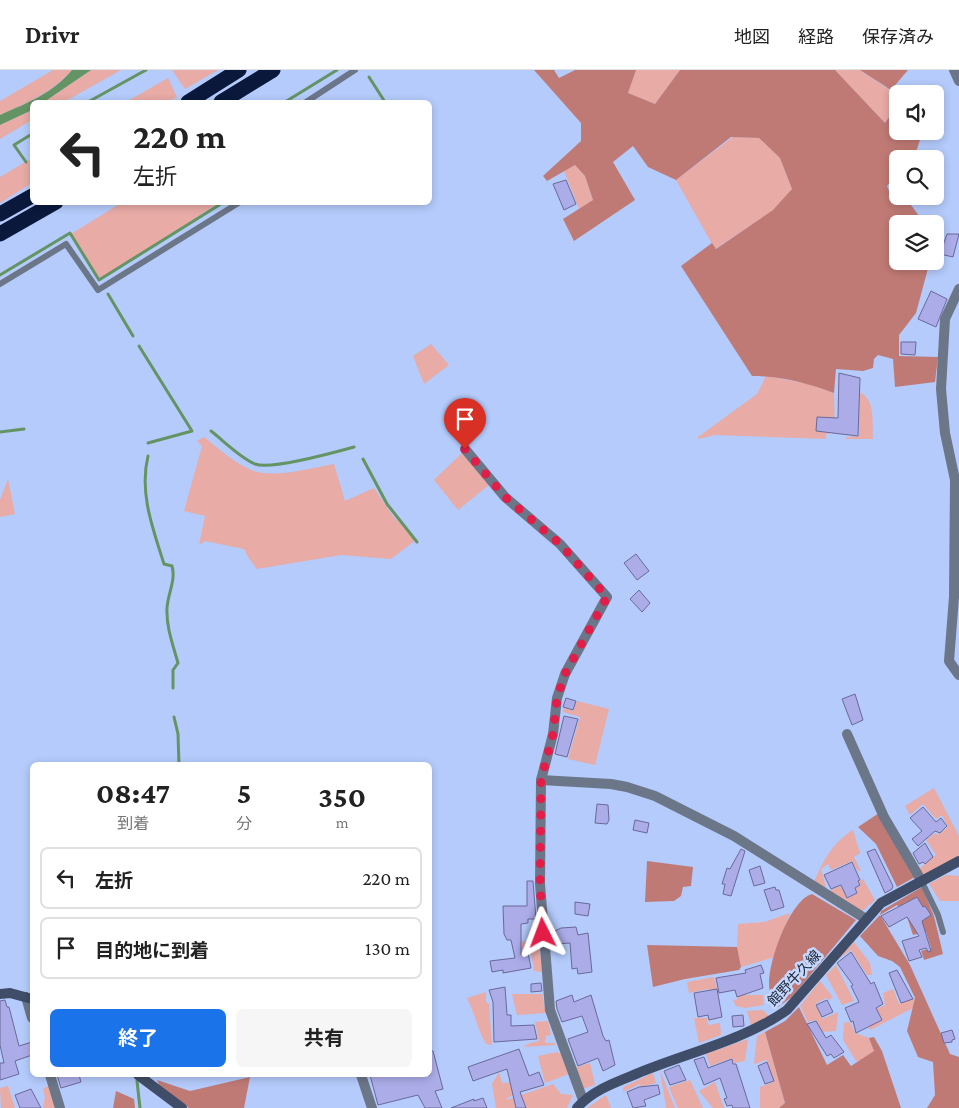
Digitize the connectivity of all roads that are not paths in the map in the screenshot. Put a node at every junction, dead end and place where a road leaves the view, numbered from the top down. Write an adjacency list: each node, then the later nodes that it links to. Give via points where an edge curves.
1 (239, 70): 6 (highway)
2 (273, 70): 7 (highway)
3 (355, 70): 8 (lane)
4 (954, 70): 5 (street)
5 (959, 81)
6 (191, 100)
7 (224, 100)
8 (309, 100)
9 (30, 197): 12 (highway)
10 (51, 205): 13 (highway)
11 (235, 205): 14 (lane, via 98,290 66,244)
12 (0, 214)
13 (0, 234)
14 (0, 284)
15 (959, 289): 17 (street, via 945,319 941,389 945,433 955,480 954,596 949,661)
16 (465, 449): 19 (street, via 505,497 560,544 607,597 565,674 557,698 553,734)
17 (959, 675)
18 (847, 734): 21 (street, via 884,817)
19 (541, 780): 22 (street, via 611,784 655,796 734,836); 29 (street, via 540,884 550,1010)
20 (959, 861): 21 (main road, 館野牛久線)
21 (921, 880): 22 (main road, 館野牛久線, via 881,903); 23 (lane)
22 (866, 919): 29 (main road, 館野牛久線, via 787,1010 773,1020 620,1080)
23 (943, 932)
24 (0, 994): 25 (main road)
25 (29, 998)
26 (51, 1077): 30 (street)
27 (141, 1077): 31 (main road)
28 (362, 1077): 32 (street)
29 (580, 1104)
30 (60, 1108)
31 (182, 1108)
32 (372, 1108)

